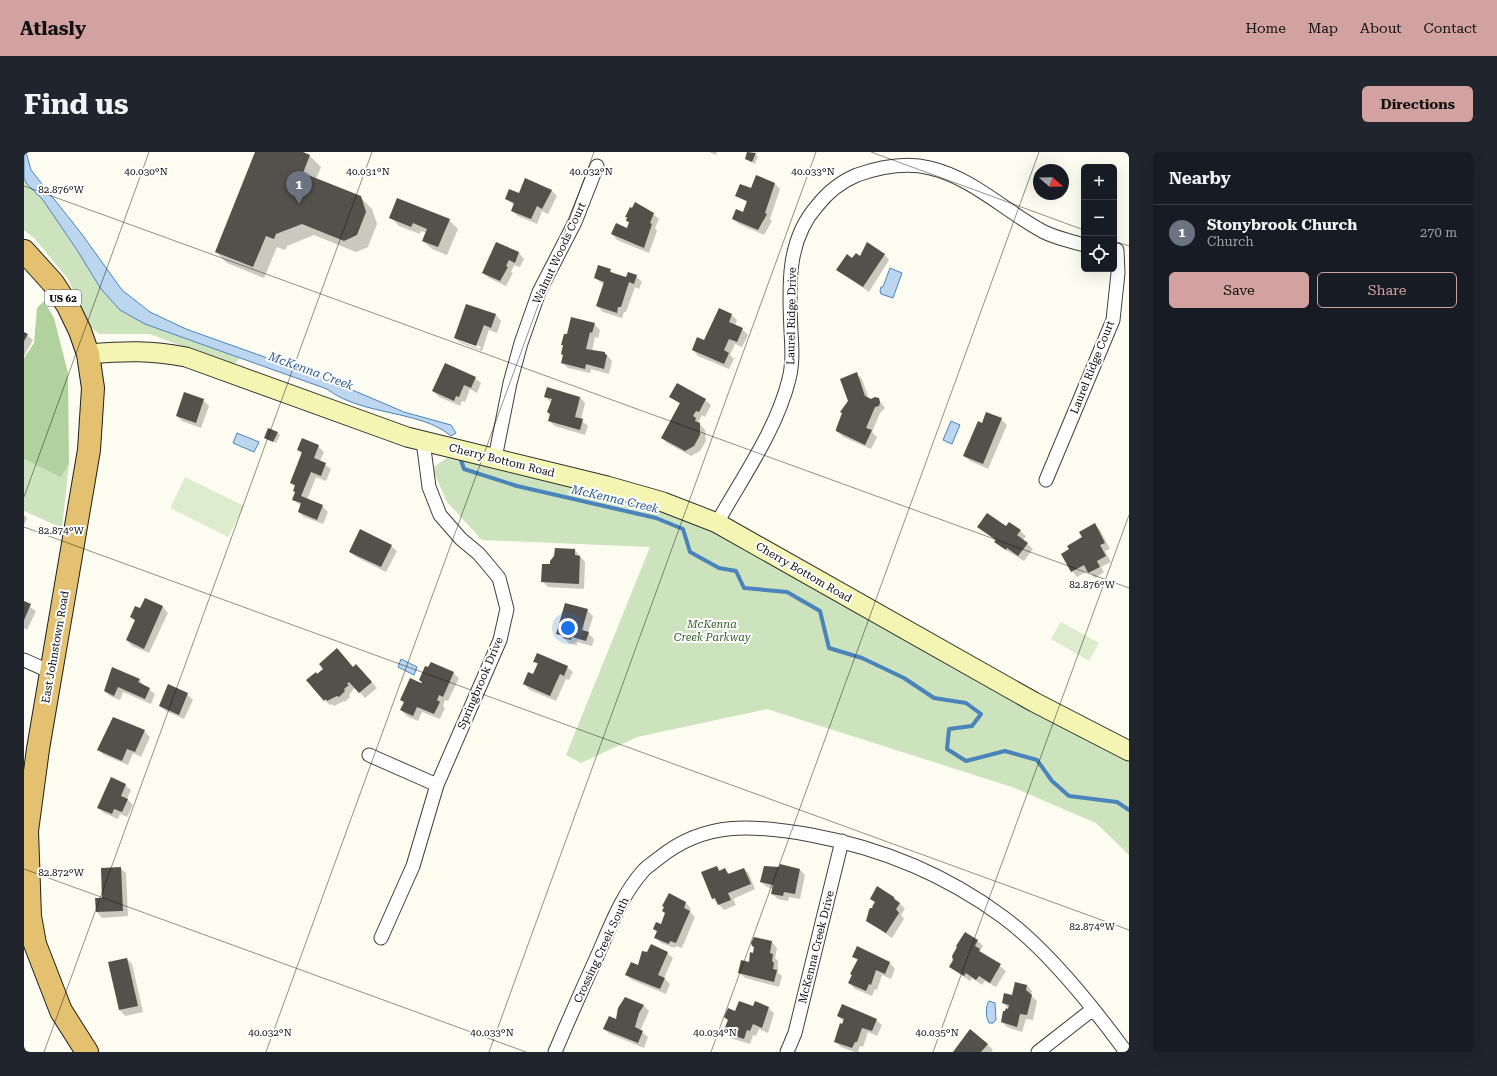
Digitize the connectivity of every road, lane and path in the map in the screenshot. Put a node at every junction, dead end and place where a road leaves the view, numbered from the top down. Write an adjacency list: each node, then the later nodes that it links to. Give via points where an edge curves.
1 (596, 166): 7 (street, Walnut Woods Court, via 575,222 539,292 510,383)
2 (1081, 244): 9 (street, Laurel Ridge Drive, via 1045,233 971,186 949,174 928,167 912,165 878,169 849,178 837,185 812,211 795,245 789,286 792,359 784,397 766,437)
3 (1120, 249): 8 (street, Laurel Ridge Court, via 1113,320)
4 (24, 251): 5 (highway, East Johnstown Road / US 62, via 53,283 68,306)
5 (88, 354): 6 (main road, Cherry Bottom Road, via 128,350 157,351 186,357 358,420); 11 (highway, East Johnstown Road / US 62, via 92,388 89,450)
6 (432, 443): 7 (main road, Cherry Bottom Road); 14 (street, Springbrook Drive, via 429,486 440,515 499,578 507,609 500,640)
7 (495, 458): 9 (main road, Cherry Bottom Road, via 663,502)
8 (1046, 480)
9 (717, 523): 12 (main road, Cherry Bottom Road, via 1034,702)
10 (24, 660): 11 (street)
11 (51, 672): 17 (highway, East Johnstown Road / US 62, via 27,831)
12 (1129, 751)
13 (369, 755): 14 (street)
14 (437, 785): 16 (street, Springbrook Drive, via 413,866)
15 (842, 841): 18 (street, Crossing Creek South, via 892,856 967,892 1004,918 1036,946); 20 (street, Crossing Creek South, via 783,830 745,827 718,829 690,838 671,848 644,869 614,916); 21 (street, McKenna Creek Drive, via 795,1034)
16 (381, 938)
17 (30, 944): 19 (highway, East Johnstown Road / US 62, via 61,1011)
18 (1093, 1009): 22 (street); 23 (street, Crossing Creek South)
19 (87, 1052)
20 (555, 1052)
21 (787, 1052)
22 (1038, 1052)
23 (1126, 1052)

